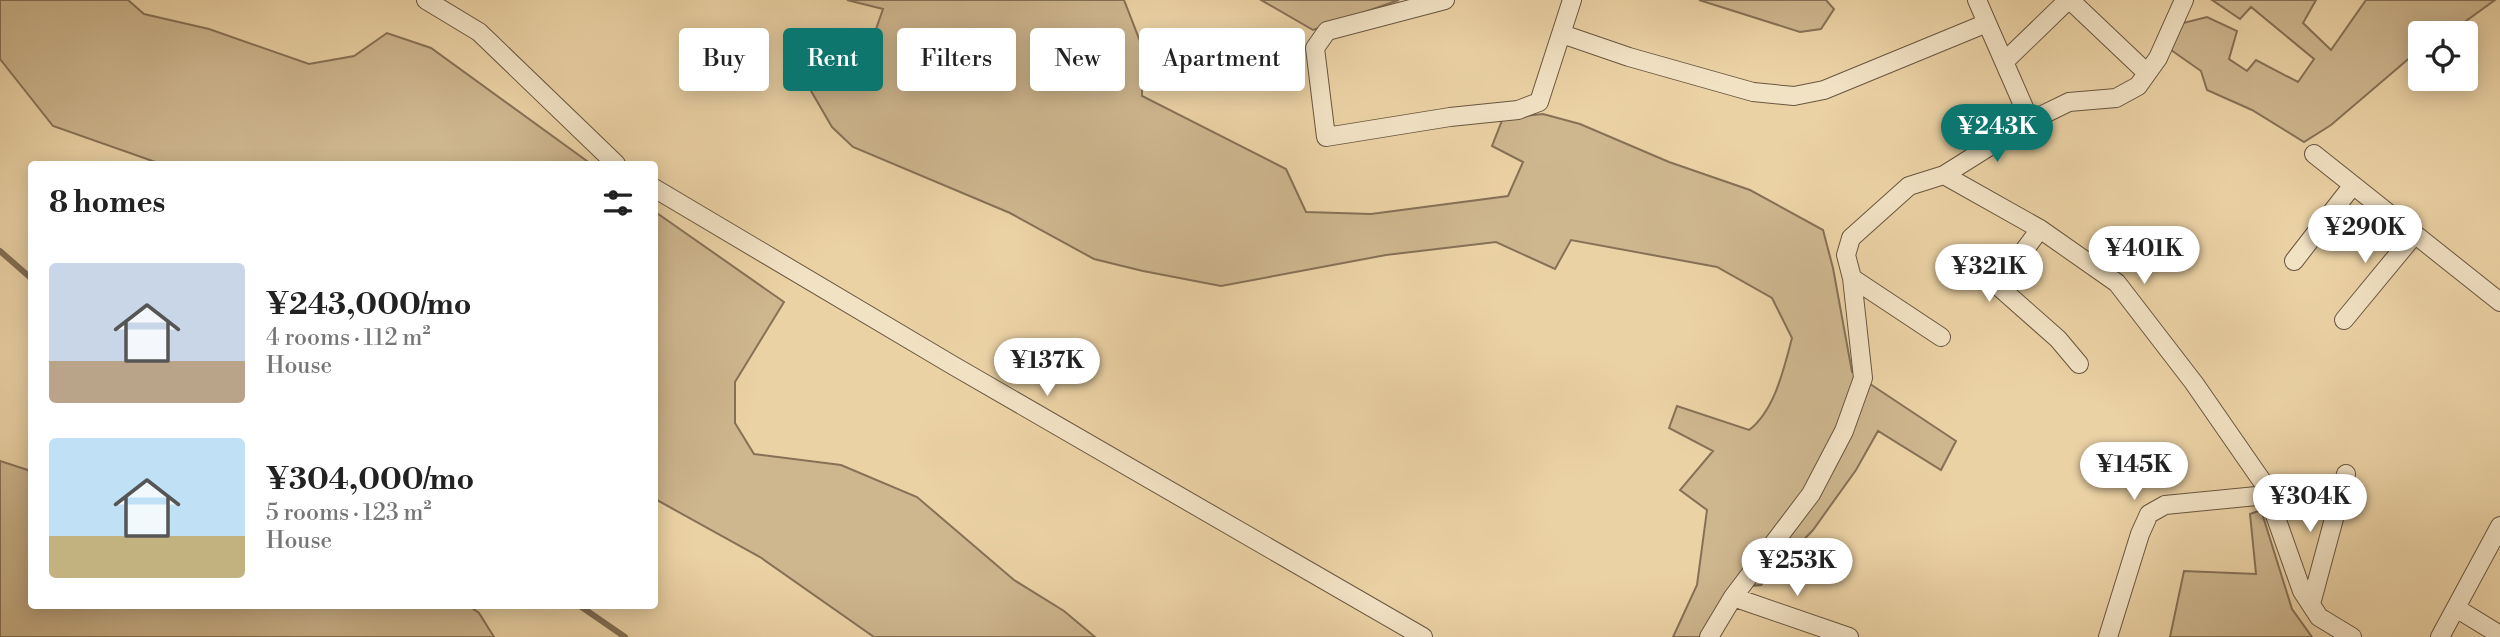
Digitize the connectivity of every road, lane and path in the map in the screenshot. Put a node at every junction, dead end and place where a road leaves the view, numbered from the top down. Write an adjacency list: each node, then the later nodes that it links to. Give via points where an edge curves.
1 (426, 0): 13 (street, via 479,32)
2 (1446, 0): 8 (street, via 1327,31 1315,48 1326,137 1518,110 1539,102)
3 (1572, 0): 8 (street)
4 (1977, 0): 7 (street)
5 (2069, 0): 9 (street); 10 (street)
6 (2184, 0): 10 (street)
7 (1987, 23): 8 (street, via 1824,90 1794,96 1753,92); 9 (street)
8 (1562, 34)
9 (2004, 62): 11 (street)
10 (2147, 73): 11 (street, via 2138,86 2116,98 2069,102)
11 (2030, 121): 14 (street)
12 (2314, 154): 15 (street)
13 (614, 161)
14 (1944, 175): 17 (street); 20 (street, via 1909,186 1851,238 1846,255)
15 (2353, 185): 18 (street); 19 (street)
16 (658, 190): 32 (street)
17 (2040, 229): 24 (street, via 1998,286); 26 (street, via 2118,284 2194,383)
18 (2415, 234): 21 (street); 22 (street)
19 (2294, 261)
20 (1852, 278): 23 (street); 28 (street, via 1863,378 1848,420 1811,494)
21 (2500, 302)
22 (2344, 320)
23 (1941, 337)
24 (2079, 364)
25 (2346, 474): 29 (street)
26 (2267, 495): 29 (street); 35 (street, via 2165,505 2149,514)
27 (2500, 526): 30 (street)
28 (1733, 597): 33 (street); 34 (street)
29 (2311, 604): 36 (street, via 2319,617)
30 (2456, 608): 31 (street); 37 (street)
31 (2500, 635)
32 (1423, 637)
33 (1709, 637)
34 (1849, 637)
35 (2108, 637)
36 (2351, 637)
37 (2440, 637)

